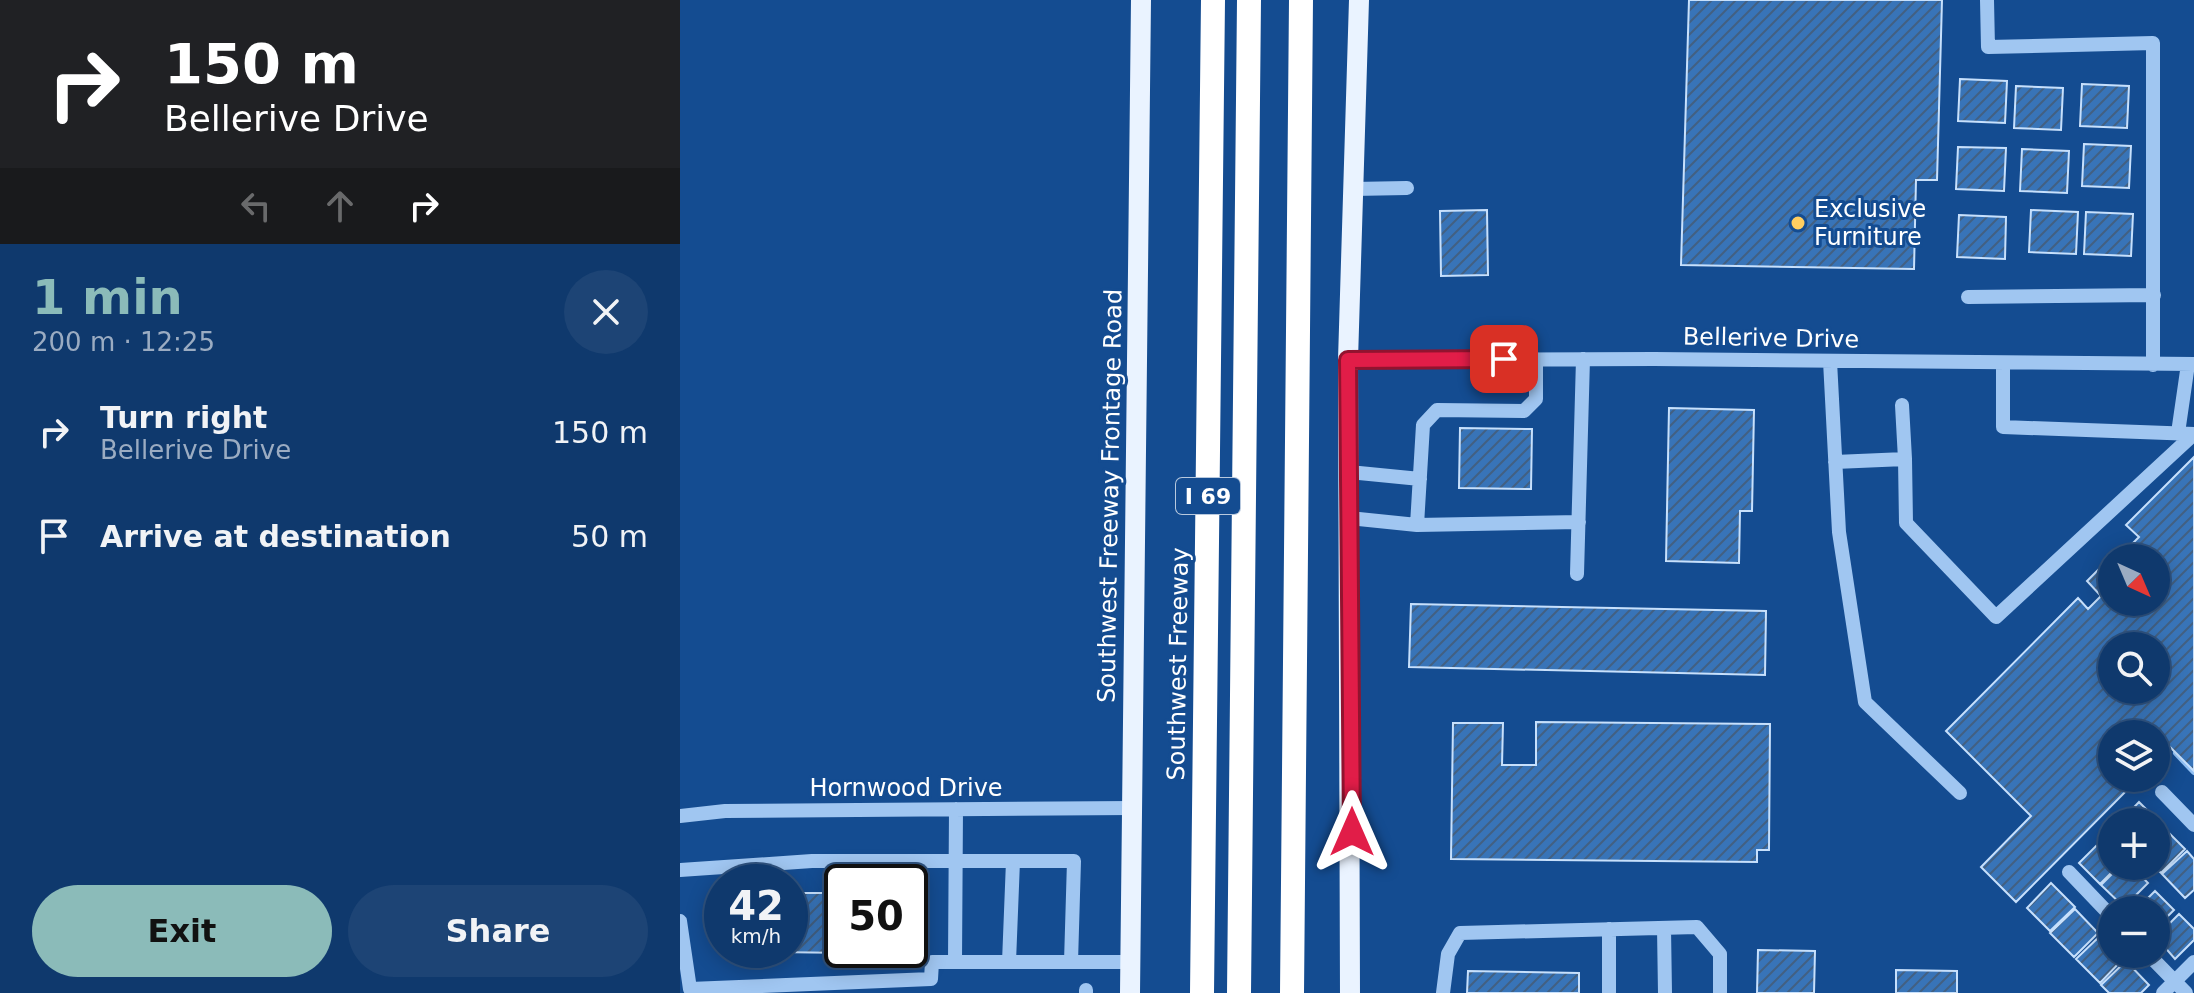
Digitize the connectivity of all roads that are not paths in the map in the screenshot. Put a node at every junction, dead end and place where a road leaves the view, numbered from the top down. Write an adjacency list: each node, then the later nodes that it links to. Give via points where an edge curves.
1 (1141, 0): 31 (main road, Southwest Freeway Frontage Road)
2 (1213, 0): 51 (highway, Southwest Freeway / I 69)
3 (1249, 0): 52 (highway)
4 (1301, 0): 53 (highway)
5 (1359, 0): 8 (main road)
6 (1987, 0): 9 (street, via 1988,47 2153,43)
7 (1407, 188): 8 (street)
8 (1353, 189): 13 (main road)
9 (2154, 295): 10 (street); 17 (street)
10 (1968, 297)
11 (1536, 359): 12 (street, Bellerive Drive); 13 (street, Bellerive Drive); 24 (street, via 1536,399 1524,411 1437,410 1429,415 1423,425)
12 (1583, 359): 14 (street, Bellerive Drive); 26 (street)
13 (1348, 360): 23 (main road)
14 (1830, 361): 15 (street, Bellerive Drive); 22 (street)
15 (2003, 363): 17 (street, Bellerive Drive); 19 (street, via 2003,427)
16 (2191, 364): 17 (street, Bellerive Drive); 19 (street)
17 (2153, 365)
18 (1902, 405): 21 (street)
19 (2178, 433): 20 (street)
20 (2194, 434): 21 (street, via 1996,617 1906,523)
21 (1905, 459): 22 (street)
22 (1835, 462): 30 (street, via 1839,532 1865,702)
23 (1349, 472): 24 (street); 25 (main road)
24 (1420, 479): 27 (street)
25 (1349, 518): 27 (street); 54 (main road)
26 (1579, 522): 27 (street); 28 (street)
27 (1417, 525)
28 (1577, 574)
29 (2162, 792): 34 (street)
30 (1960, 793)
31 (1133, 808): 32 (street, Hornwood Drive); 46 (main road, Southwest Freeway Frontage Road)
32 (956, 809): 33 (street, Hornwood Drive); 35 (street)
33 (680, 816)
34 (2194, 825)
35 (956, 861): 36 (street); 37 (street, via 812,861); 43 (street)
36 (1013, 861): 44 (street); 45 (street, via 1074,861)
37 (680, 870)
38 (2069, 872): 39 (street)
39 (2098, 902)
40 (680, 921): 43 (street, via 690,989 931,979 932,962)
41 (1664, 928): 42 (street); 57 (street); 58 (street, via 1697,927 1715,944)
42 (1609, 929): 55 (street, via 1460,933 1448,954); 56 (street)
43 (955, 961): 44 (street)
44 (1009, 962): 45 (street)
45 (1071, 962): 46 (street)
46 (1131, 962): 50 (main road, Southwest Freeway Frontage Road)
47 (2194, 962): 49 (street)
48 (2162, 968): 49 (street)
49 (2175, 981): 59 (street); 60 (street)
50 (1130, 993)
51 (1202, 993)
52 (1239, 993)
53 (1292, 993)
54 (1350, 993)
55 (1443, 993)
56 (1609, 993)
57 (1665, 993)
58 (1720, 993)
59 (2163, 993)
60 (2186, 993)

